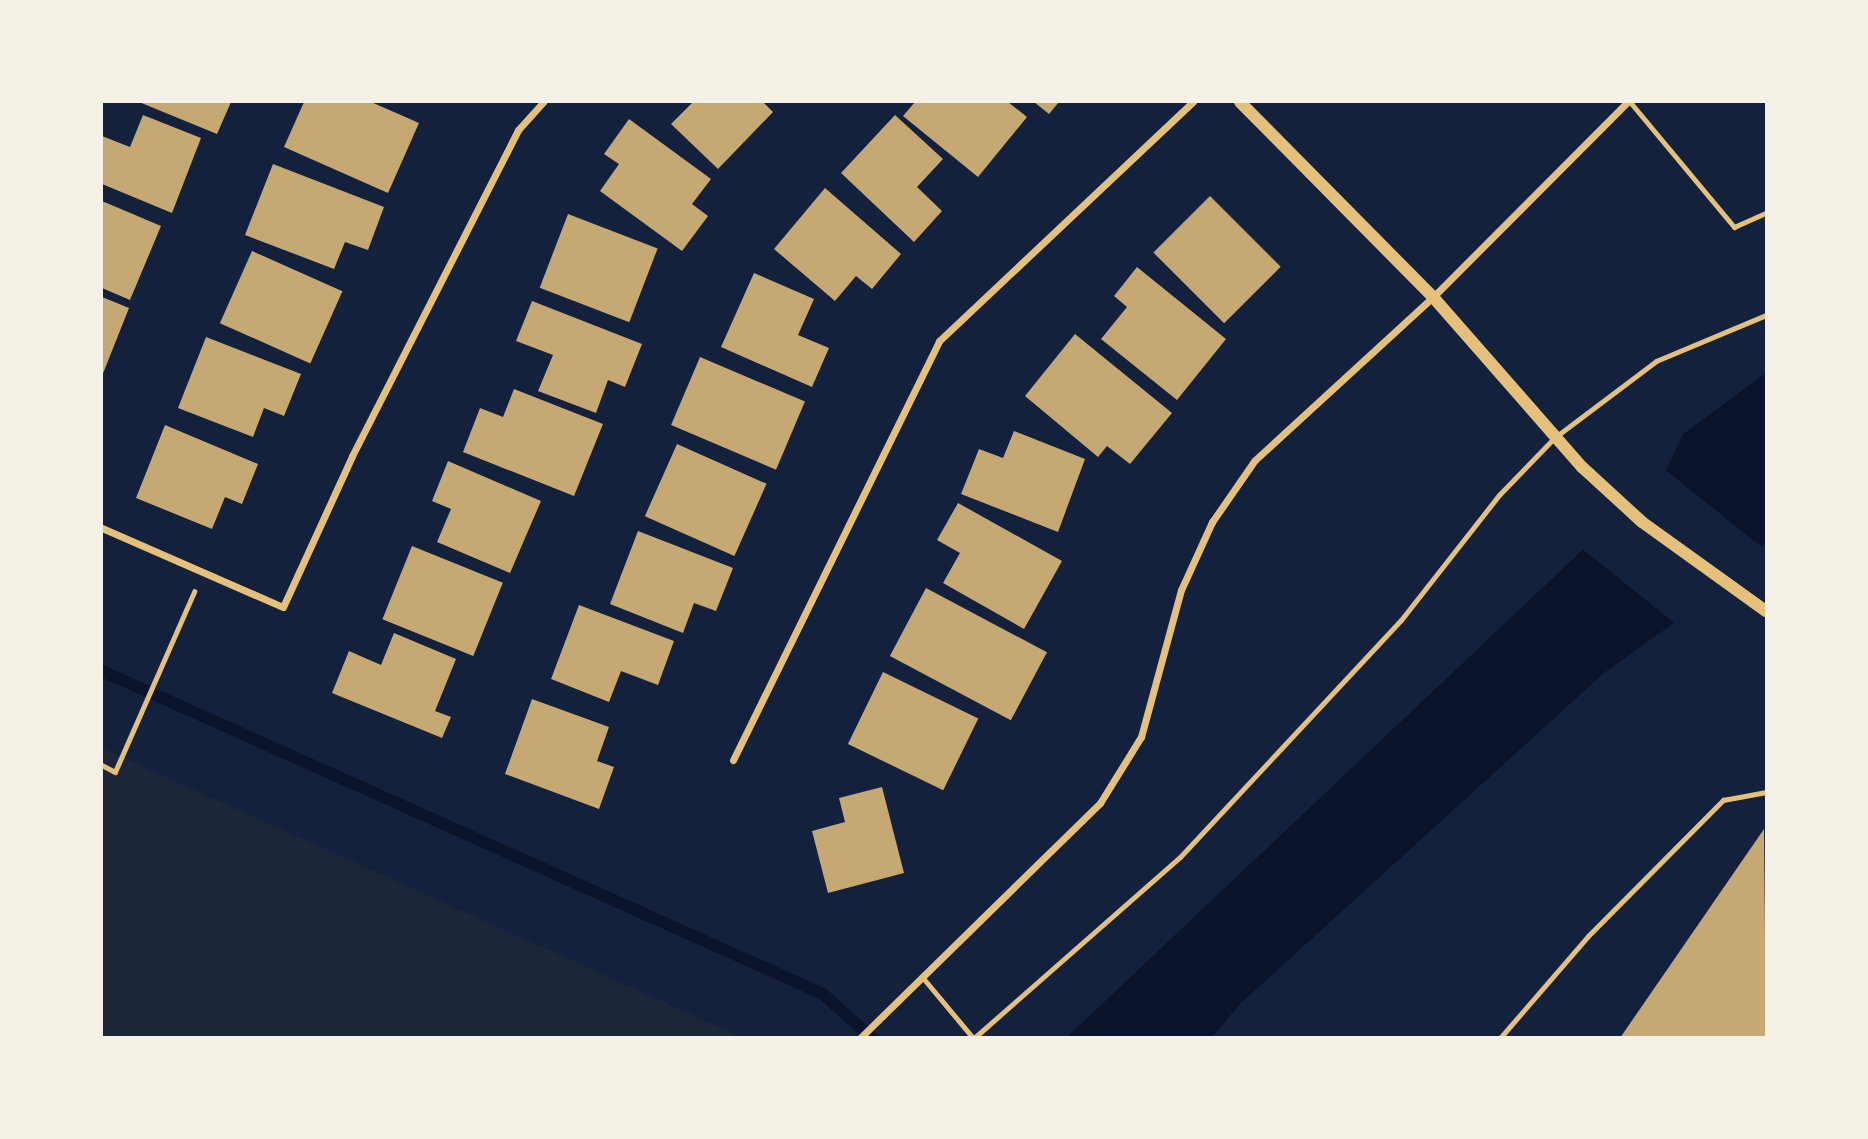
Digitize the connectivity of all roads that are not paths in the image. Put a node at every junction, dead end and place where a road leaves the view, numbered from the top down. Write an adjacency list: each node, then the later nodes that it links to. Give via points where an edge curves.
1 (542, 102): 9 (street, via 518,130 352,456 283,607)
2 (1194, 102): 11 (street, via 939,341)
3 (1240, 102): 6 (street)
4 (1628, 102): 5 (lane, via 1734,227); 6 (street)
5 (1766, 213)
6 (1433, 297): 8 (street); 13 (street, via 1255,460 1212,522 1181,590 1141,737 1100,803)
7 (1766, 315): 8 (lane, via 1656,361)
8 (1554, 438): 10 (street, via 1642,522); 15 (lane, via 1499,495 1401,620 1180,857)
9 (102, 528)
10 (1766, 611)
11 (733, 760)
12 (1766, 792): 16 (lane, via 1723,800 1588,936)
13 (923, 978): 14 (street); 15 (lane)
14 (860, 1038)
15 (974, 1038)
16 (1500, 1038)

